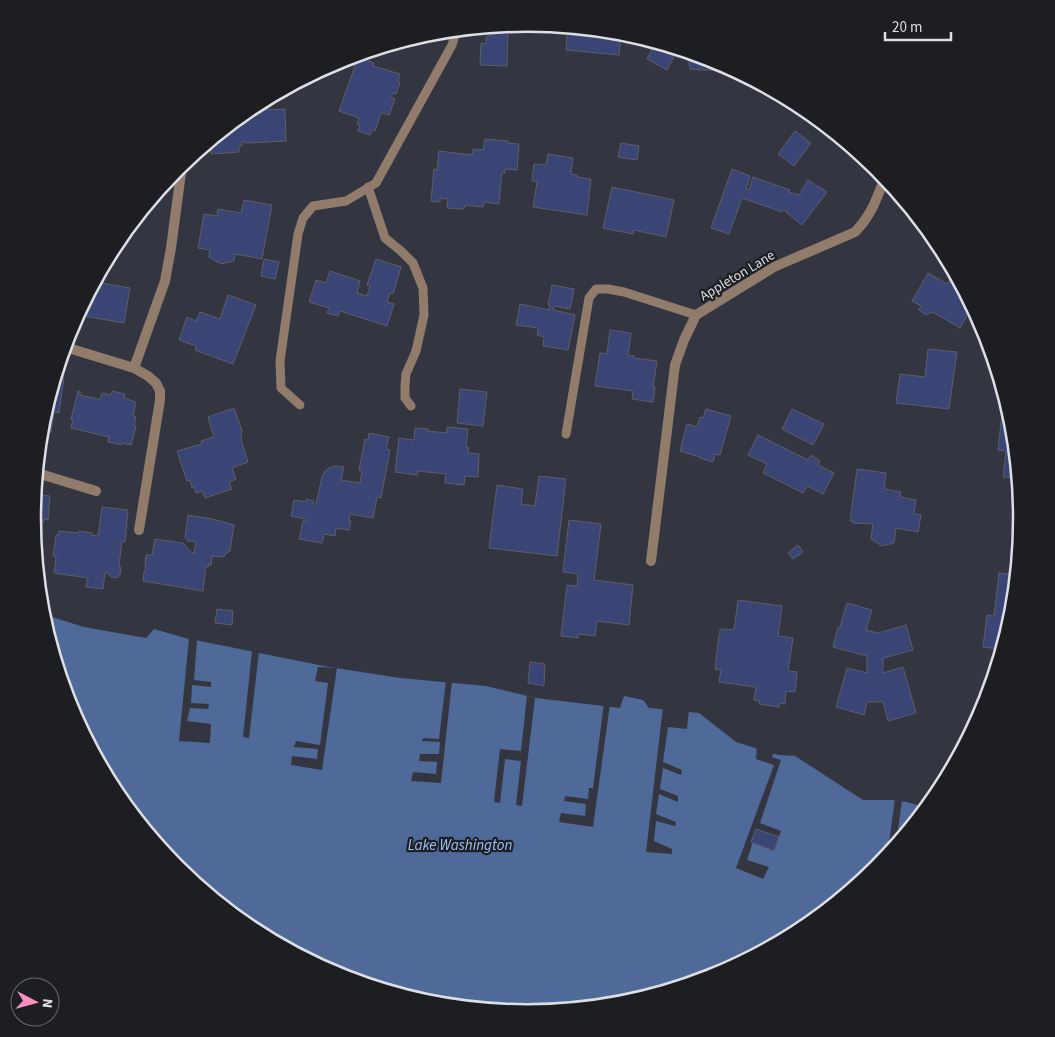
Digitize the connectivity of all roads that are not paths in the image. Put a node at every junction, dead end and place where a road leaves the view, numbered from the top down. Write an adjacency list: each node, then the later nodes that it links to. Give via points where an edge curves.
1 (454, 39): 4 (lane, via 376,183)
2 (180, 179): 7 (street, via 165,281)
3 (882, 186): 5 (street, Appleton Lane, via 869,215 855,232 774,267)
4 (368, 187): 8 (lane, via 346,201 313,206 298,234 280,361 281,388); 9 (lane, via 385,238 413,263 422,288 424,315 405,384 406,398)
5 (696, 315): 10 (lane, via 624,292 596,289 589,298); 14 (street, Appleton Lane, via 675,365)
6 (72, 349): 7 (street)
7 (134, 368): 13 (street, via 156,383 160,391)
8 (300, 405)
9 (411, 406)
10 (566, 434)
11 (44, 475): 12 (street)
12 (96, 491)
13 (139, 530)
14 (651, 561)

